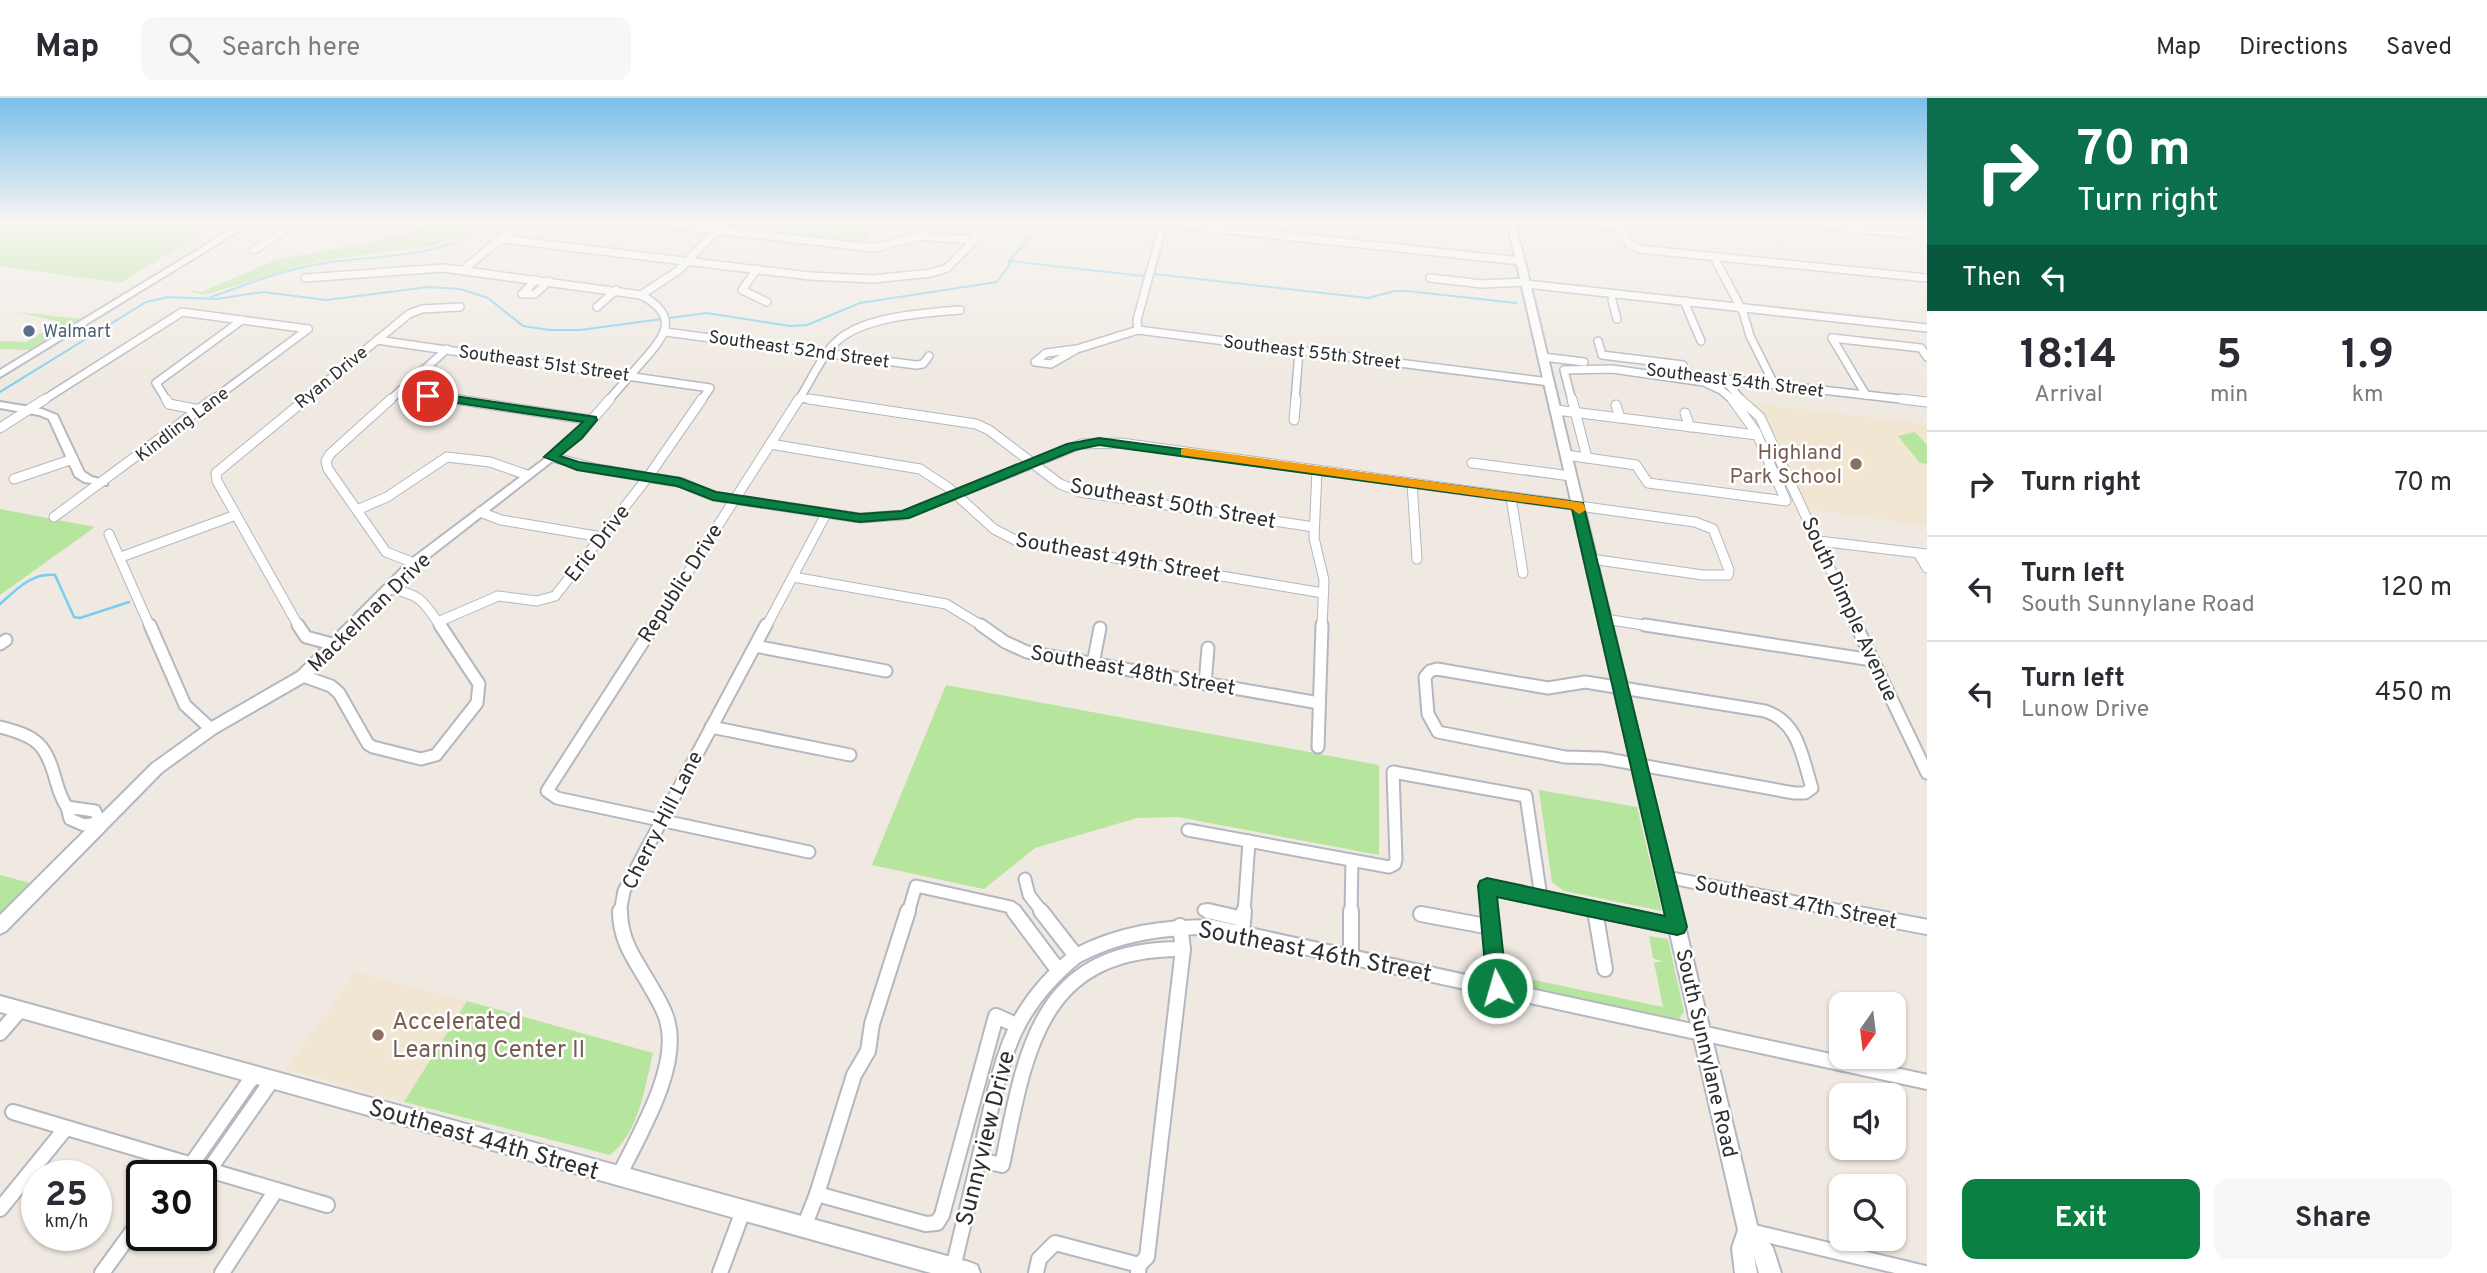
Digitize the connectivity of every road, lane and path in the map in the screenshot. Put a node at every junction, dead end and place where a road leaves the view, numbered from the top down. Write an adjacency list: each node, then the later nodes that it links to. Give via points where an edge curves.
1 (161, 276): 45 (main road)
2 (331, 276): 12 (street)
3 (506, 276): 15 (street)
4 (672, 276): 20 (street)
5 (752, 276): 24 (street, via 742,290)
6 (829, 276): 7 (street)
7 (898, 276)
8 (1149, 276): 32 (street)
9 (1524, 276): 17 (main road, South Sunnylane Road)
10 (1724, 276): 27 (street)
11 (1905, 276): 14 (street)
12 (305, 278)
13 (1430, 278): 17 (street)
14 (1927, 278)
15 (536, 280): 16 (street); 16 (street, via 522,294 534,294)
16 (549, 281): 18 (street)
17 (1526, 283): 19 (street); 42 (main road, South Sunnylane Road)
18 (616, 290): 20 (street); 26 (street)
19 (1580, 290): 21 (street); 22 (street, via 1582,297)
20 (641, 295): 33 (street, Mackelman Drive, via 666,318)
21 (1640, 297): 22 (street, via 1643,304); 23 (street)
22 (1612, 300): 29 (street)
23 (1684, 301): 27 (street); 36 (street)
24 (767, 302)
25 (460, 307): 34 (street, Ryan Drive, via 417,310)
26 (597, 307)
27 (1741, 307): 31 (street); 51 (street)
28 (960, 310): 40 (street, Republic Drive, via 880,320 836,342)
29 (1617, 319)
30 (242, 320): 59 (street, via 182,312); 60 (street, via 156,383 169,404); 60 (street, Kindling Lane, via 308,329)
31 (1927, 328)
32 (1138, 330): 38 (street, Southeast 55th Street); 39 (street, Southeast 55th Street)
33 (665, 332): 40 (street, Southeast 52nd Street); 47 (street, Mackelman Drive)
34 (377, 340): 37 (street, Southeast 51st Street); 91 (street, Ryan Drive, via 221,466 215,476)
35 (1598, 341): 44 (street)
36 (1702, 341)
37 (447, 349): 47 (street, Southeast 51st Street); 53 (street)
38 (1077, 349)
39 (1299, 351): 50 (street, Southeast 55th Street); 65 (street)
40 (829, 353): 41 (street, Southeast 52nd Street, via 916,365); 55 (street, Republic Drive)
41 (929, 356)
42 (1543, 357): 44 (street); 50 (main road, South Sunnylane Road)
43 (1927, 357): 54 (street, via 1921,348 1832,338)
44 (1603, 363): 46 (street, via 1683,365); 48 (street); 62 (street, via 1564,370)
45 (0, 374)
46 (1687, 374): 48 (street, Southeast 54th Street); 49 (street, Southeast 54th Street)
47 (631, 375): 52 (street, Southeast 51st Street); 66 (street, Mackelman Drive)
48 (1675, 376): 69 (street, via 1716,386 1745,411)
49 (1724, 379): 51 (street, Southeast 54th Street); 96 (street, South Dimple Avenue, via 1760,417)
50 (1549, 382): 61 (main road, South Sunnylane Road)
51 (1773, 384): 54 (street, Southeast 54th Street)
52 (710, 388): 80 (street, Eric Drive)
53 (400, 391): 66 (street); 88 (street, via 327,460 328,469)
54 (1866, 395): 56 (street, Southeast 54th Street)
55 (801, 398): 70 (street, Republic Drive); 76 (street, Southeast 50th Street, via 976,424)
56 (1927, 402)
57 (1616, 404): 64 (street)
58 (0, 405): 59 (main road)
59 (29, 409): 68 (street); 74 (main road, via 53,417)
60 (200, 410): 82 (street, Kindling Lane)
61 (1556, 410): 62 (street); 71 (main road, South Sunnylane Road)
62 (1575, 412): 64 (street); 73 (street)
63 (1685, 413): 67 (street)
64 (1620, 418): 67 (street)
65 (1294, 419)
66 (591, 420): 72 (street, Mackelman Drive)
67 (1690, 427): 69 (street)
68 (0, 428)
69 (1757, 435): 73 (street, via 1786,501 1648,482 1636,465)
70 (770, 444): 84 (street, Southeast 49th Street, via 920,469); 86 (street, Republic Drive)
71 (1566, 455): 73 (street); 79 (main road, South Sunnylane Road)
72 (551, 457): 78 (main road, Mackelman Drive); 80 (street, via 581,467)
73 (1587, 458)
74 (73, 460): 81 (street); 82 (main road, via 83,477)
75 (1472, 463): 79 (street)
76 (1032, 464): 77 (street, via 1081,444 1108,442); 84 (street); 93 (street, Southeast 50th Street, via 1080,492)
77 (1317, 470): 83 (street); 93 (street)
78 (527, 475): 88 (street, via 490,462 447,457 387,497); 89 (main road, Mackelman Drive)
79 (1571, 476): 87 (main road, South Sunnylane Road)
80 (648, 477): 86 (street); 95 (street, Eric Drive)
81 (14, 479)
82 (103, 483): 92 (street, Kindling Lane)
83 (1412, 483): 85 (street); 99 (street)
84 (956, 494): 90 (street, via 904,515 860,518); 106 (street, Southeast 49th Street, via 994,529 1019,542)
85 (1511, 497): 87 (street); 103 (street)
86 (735, 499): 90 (street); 129 (street, Republic Drive, via 547,793)
87 (1578, 506): 100 (main road, South Sunnylane Road); 100 (street, via 1695,522 1713,529 1728,563 1728,575)
88 (357, 510): 101 (street, via 386,552)
89 (480, 512): 95 (street, via 501,520); 101 (main road, Mackelman Drive)
90 (826, 513): 104 (street, Cherry Hill Lane)
91 (236, 514): 98 (street); 110 (street, via 302,633)
92 (54, 517)
93 (1314, 527): 106 (street, via 1324,574)
94 (109, 534): 98 (street)
95 (602, 537): 108 (street, Eric Drive, via 555,596 537,601 499,596)
96 (1819, 541): 97 (street); 113 (street, South Dimple Avenue)
97 (1923, 553): 102 (street)
98 (121, 557): 122 (street, via 185,705)
99 (1417, 559)
100 (1591, 559): 107 (main road, South Sunnylane Road)
101 (414, 563): 105 (main road, Mackelman Drive)
102 (1927, 568)
103 (1523, 573)
104 (793, 577): 111 (street, Cherry Hill Lane); 114 (street, Southeast 48th Street, via 946,604 963,611 1011,647)
105 (390, 589): 108 (street, via 417,595); 110 (main road, Mackelman Drive)
106 (1323, 593): 119 (street)
107 (1605, 619): 113 (street); 118 (main road, South Sunnylane Road)
108 (438, 622): 116 (street, via 480,692 477,703 431,757 373,747 339,693)
109 (1100, 628): 114 (street)
110 (336, 645): 116 (main road, Mackelman Drive)
111 (755, 646): 115 (street); 121 (street, Cherry Hill Lane)
112 (1208, 648): 117 (street)
113 (1872, 660): 126 (street, South Dimple Avenue)
114 (1093, 664): 117 (street, Southeast 48th Street)
115 (886, 671)
116 (303, 676): 122 (main road, Mackelman Drive)
117 (1205, 684): 119 (street, Southeast 48th Street)
118 (1621, 688): 125 (main road, South Sunnylane Road); 125 (street, via 1780,716 1793,731 1812,788 1805,793); 125 (street, via 1585,682 1548,688 1437,669 1425,677 1431,726 1437,732 1565,757)
119 (1319, 703): 123 (street)
120 (0, 727): 127 (street, via 30,734 42,744)
121 (711, 727): 124 (street); 129 (street, Cherry Hill Lane)
122 (211, 729): 131 (main road, Mackelman Drive, via 157,768)
123 (1318, 747)
124 (850, 755)
125 (1639, 765): 136 (main road, South Sunnylane Road)
126 (1927, 773)
127 (67, 807): 128 (street); 130 (street)
128 (88, 809): 130 (street); 131 (street, via 95,811)
129 (660, 820): 134 (street); 171 (street, Cherry Hill Lane, via 630,876 619,916 625,947 653,987 669,1026 667,1064)
130 (75, 821): 131 (street)
131 (100, 823): 143 (main road, Mackelman Drive)
132 (1188, 830): 133 (street)
133 (1249, 841): 135 (street); 142 (street)
134 (809, 852)
135 (1352, 861): 138 (street, via 1384,867 1395,864 1393,772 1526,796); 151 (street)
136 (1665, 877): 145 (main road, South Sunnylane Road); 146 (street, Southeast 47th Street)
137 (1025, 879): 150 (street, via 1029,895)
138 (1541, 897): 139 (street); 147 (street, via 1487,886)
139 (1595, 909): 145 (street); 152 (street)
140 (1204, 910): 142 (street)
141 (1421, 914): 147 (street)
142 (1243, 919): 148 (street)
143 (0, 926)
144 (1180, 926): 148 (street, Southeast 46th Street); 149 (street); 150 (street, Southeast 46th Street, via 1140,930)
145 (1677, 927): 159 (main road, South Sunnylane Road)
146 (1927, 927)
147 (1491, 928): 154 (street)
148 (1242, 933): 151 (street, Southeast 46th Street)
149 (1183, 949): 169 (street, via 1134,950 1084,973 1061,994 1032,1040 1002,1165); 182 (street, via 1146,1257)
150 (1076, 956): 153 (street, Sunnyview Drive)
151 (1351, 957): 154 (street, Southeast 46th Street)
152 (1605, 969)
153 (1058, 970): 157 (street, Sunnyview Drive, via 1029,1002); 173 (street, via 1011,907 916,886 862,1068 854,1075)
154 (1497, 988): 159 (street, Southeast 46th Street)
155 (0, 1004): 156 (main road, Southeast 44th Street)
156 (20, 1010): 158 (street); 160 (main road, Southeast 44th Street)
157 (1016, 1025): 169 (street, Sunnyview Drive, via 1004,1054); 174 (street, via 996,1016 990,1029)
158 (0, 1033)
159 (1703, 1034): 161 (street, Southeast 46th Street); 180 (main road, South Sunnylane Road)
160 (263, 1078): 164 (street); 165 (street); 171 (main road, Southeast 44th Street)
161 (1927, 1082)
162 (13, 1112): 163 (street)
163 (66, 1128): 166 (street); 177 (street)
164 (215, 1131): 165 (street); 167 (street)
165 (233, 1136): 168 (street)
166 (173, 1160)
167 (190, 1160)
168 (216, 1160)
169 (979, 1160): 176 (street, Sunnyview Drive)
170 (217, 1172): 172 (street)
171 (619, 1177): 178 (main road, Southeast 44th Street)
172 (276, 1190): 175 (street); 185 (street)
173 (817, 1194): 174 (street, via 932,1225 940,1220); 179 (street)
174 (946, 1200): 176 (street)
175 (327, 1205)
176 (968, 1206): 183 (street, Sunnyview Drive)
177 (0, 1209)
178 (743, 1211): 179 (main road, Southeast 44th Street); 186 (street)
179 (804, 1227): 183 (main road, Southeast 44th Street)
180 (1748, 1230): 188 (main road, South Sunnylane Road, via 1742,1248); 189 (main road, South Sunnylane Road, via 1766,1255); 190 (street)
181 (126, 1240): 184 (street)
182 (1139, 1269): 187 (street, via 1055,1243 1039,1259)
183 (961, 1271)
184 (102, 1273)
185 (222, 1273)
186 (720, 1273)
187 (1037, 1273)
188 (1746, 1273)
189 (1770, 1273)
190 (1925, 1273)

